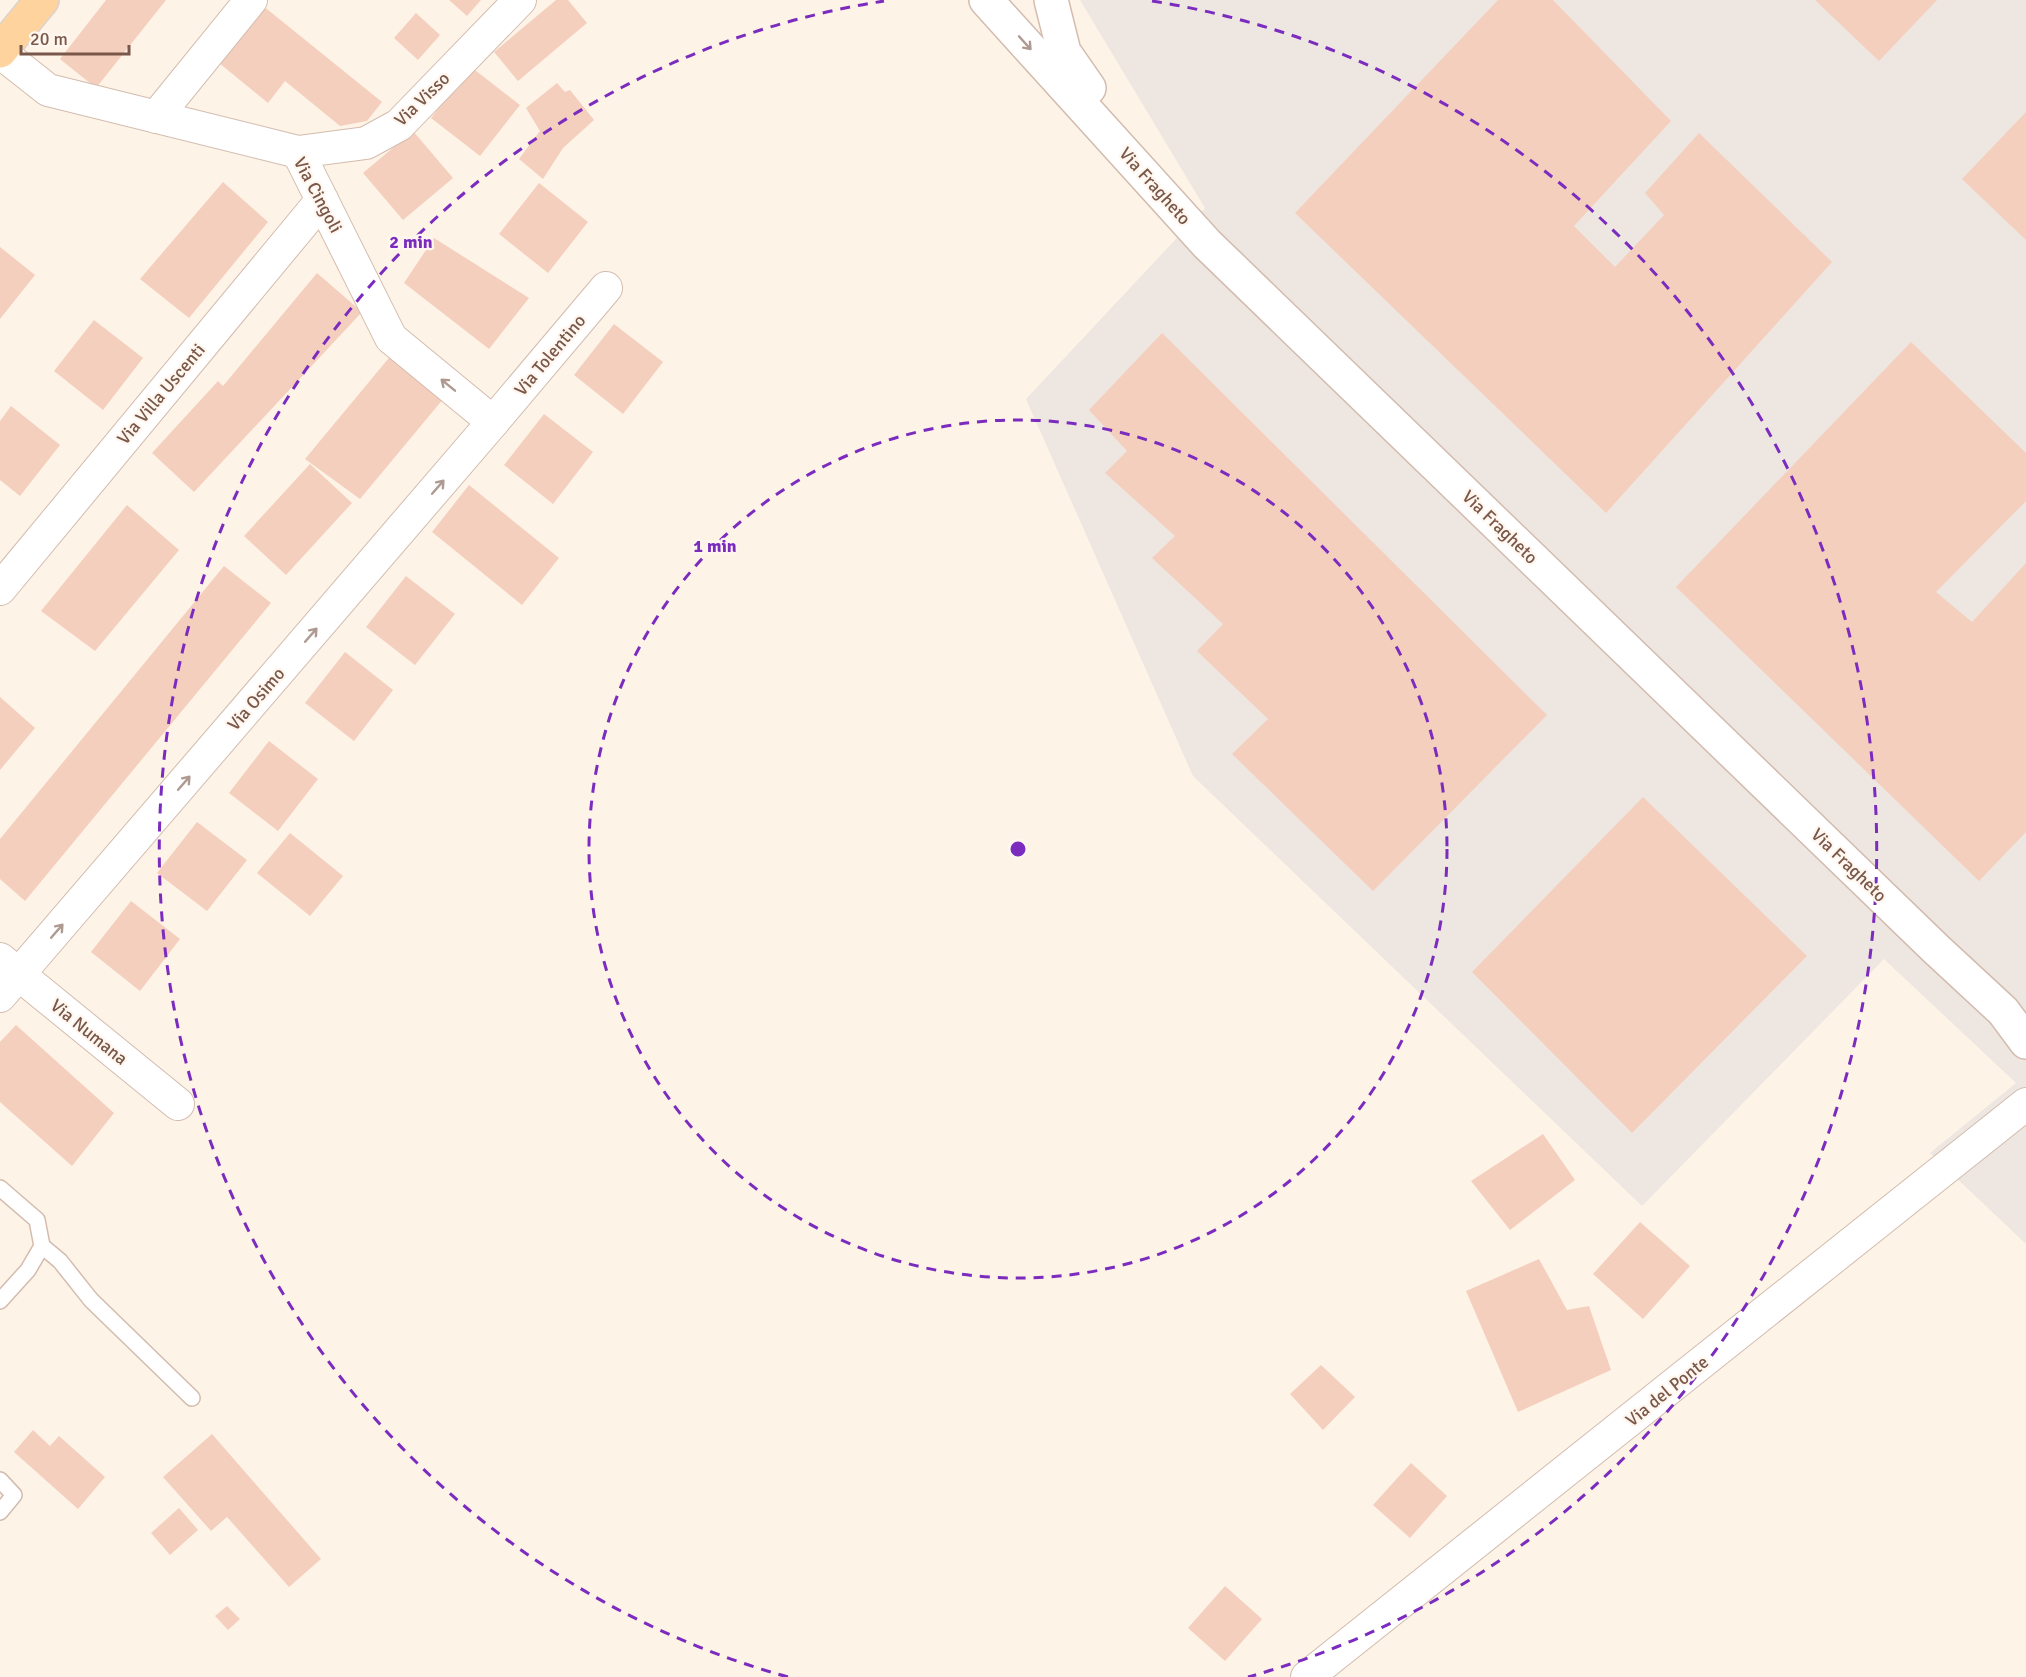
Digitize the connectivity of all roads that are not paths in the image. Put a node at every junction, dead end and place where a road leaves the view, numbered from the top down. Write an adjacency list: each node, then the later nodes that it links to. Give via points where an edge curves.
1 (42, 0): 6 (main road)
2 (251, 0): 7 (street)
3 (520, 0): 8 (street, Via Visso, via 399,125 366,143)
4 (986, 0): 9 (street, Via Fragheto, one-way to 9)
5 (1051, 0): 9 (street, via 1064,52)
6 (0, 52): 7 (street, Via Cingoli, via 48,90)
7 (156, 117): 8 (street, Via Cingoli)
8 (298, 152): 10 (street, Via Cingoli)
9 (1166, 197): 15 (street, Via Fragheto, via 1207,244 1936,949)
10 (322, 200): 12 (street, Via Cingoli, one-way to 10, via 391,338); 13 (street, Via Villa Uscenti)
11 (606, 288): 12 (street, Via Tolentino)
12 (494, 422): 14 (street, Via Osimo, one-way to 12)
13 (0, 589)
14 (6, 977): 17 (street, Via Numana)
15 (2014, 1016): 16 (street, Via Fragheto)
16 (2026, 1042)
17 (178, 1104)
18 (2026, 1104): 25 (street, Via del Ponte)
19 (0, 1188): 20 (lane, via 37,1220)
20 (42, 1246): 21 (lane, via 28,1270); 22 (lane, via 60,1261 91,1300)
21 (0, 1301)
22 (192, 1398)
23 (0, 1480): 24 (lane, via 14,1495)
24 (0, 1512)
25 (1307, 1677)

